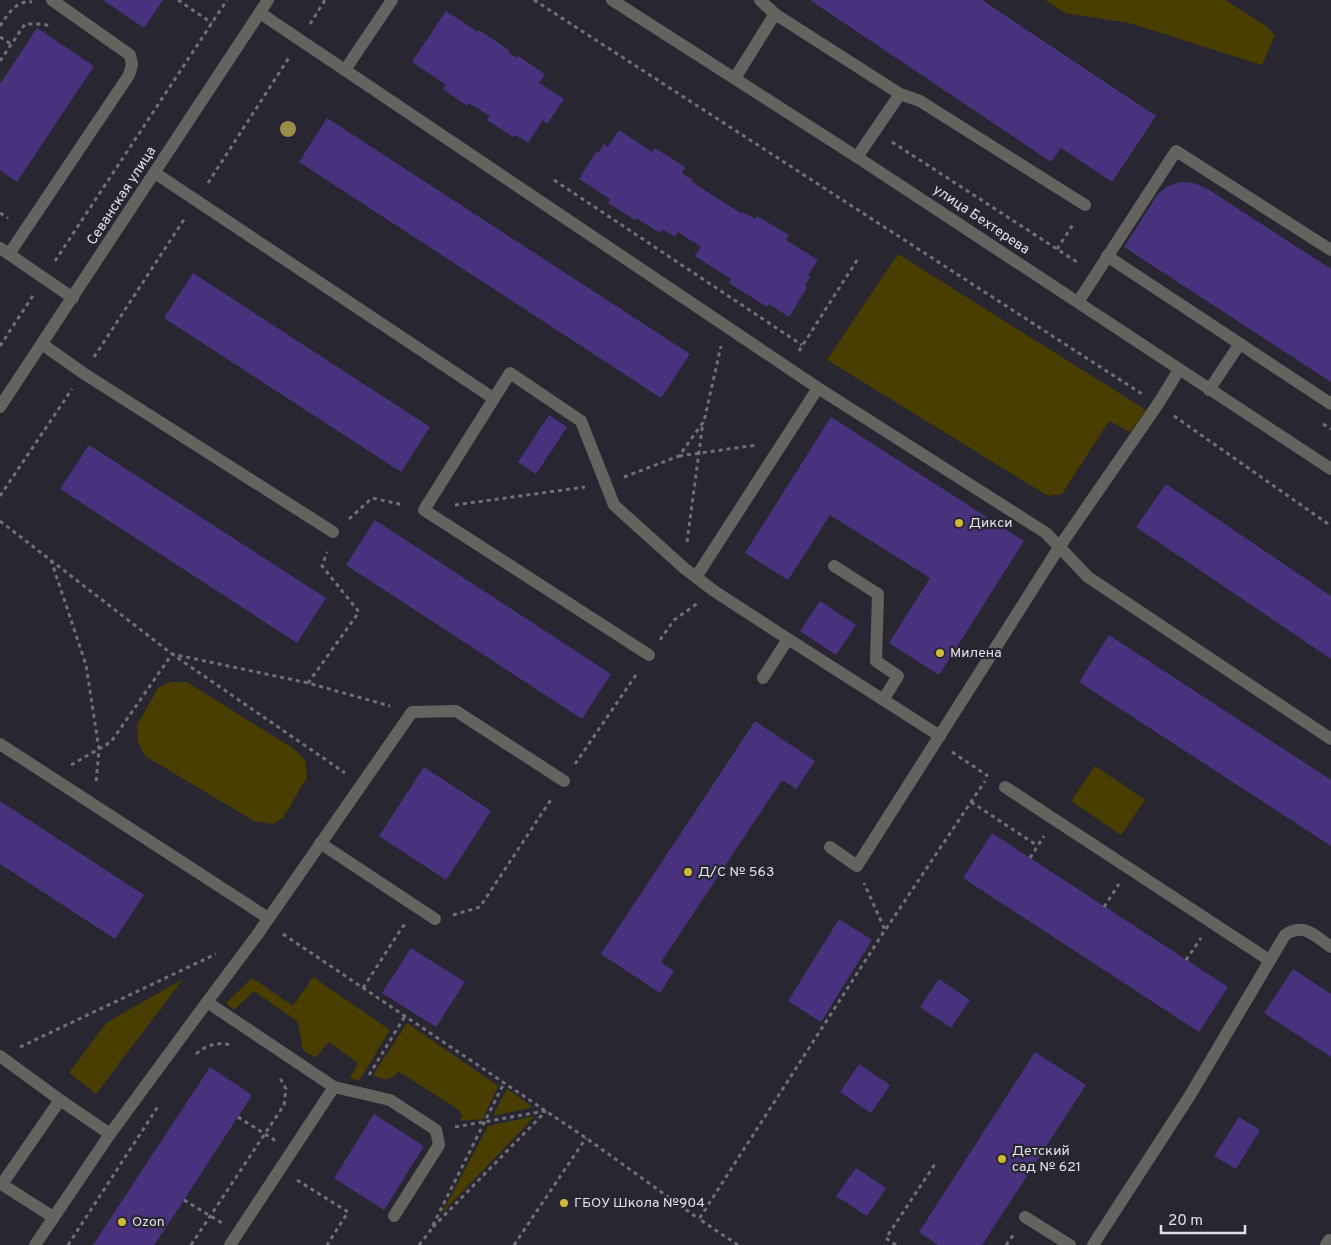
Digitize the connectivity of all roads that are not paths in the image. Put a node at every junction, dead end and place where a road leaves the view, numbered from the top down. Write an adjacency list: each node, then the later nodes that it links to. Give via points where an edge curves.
1 (52, 0): 15 (street, via 130,55 132,65 129,75)
2 (268, 0): 6 (street, Севанская улица)
3 (392, 0): 8 (street)
4 (612, 0): 9 (street, улица Бехтерева)
5 (760, 0): 7 (street)
6 (260, 13): 8 (street); 12 (street, Севанская улица)
7 (775, 14): 9 (street); 10 (street)
8 (345, 70): 22 (street)
9 (735, 78): 11 (street, улица Бехтерева)
10 (900, 94): 11 (street); 13 (street, via 920,101)
11 (858, 157): 18 (street, улица Бехтерева)
12 (156, 173): 17 (street, Севанская улица); 24 (street)
13 (1085, 205)
14 (1331, 250): 16 (street, via 1176,150)
15 (4, 251): 17 (street)
16 (1107, 256): 18 (street); 20 (street)
17 (73, 298): 19 (street, Севанская улица)
18 (1078, 302): 21 (street, улица Бехтерева)
19 (42, 344): 26 (street, Севанская улица); 28 (street)
20 (1239, 345): 23 (street); 25 (street)
21 (1180, 370): 23 (street, улица Бехтерева); 29 (street)
22 (818, 388): 29 (street, via 1046,533); 31 (street)
23 (1209, 390): 27 (street, улица Бехтерева)
24 (493, 398): 31 (street, via 510,373 581,421 614,505); 33 (street, via 424,510)
25 (1331, 404)
26 (0, 407)
27 (1331, 469)
28 (333, 532)
29 (1060, 546): 36 (street); 37 (street, via 1088,578)
30 (834, 566): 35 (street, via 878,594 876,662 898,676)
31 (696, 577): 32 (street)
32 (788, 639): 34 (street); 35 (street)
33 (649, 655)
34 (762, 678)
35 (883, 700): 36 (street)
36 (938, 739): 42 (street, via 857,866)
37 (1331, 739)
38 (0, 744): 44 (street)
39 (564, 781): 41 (street, via 456,711 412,712)
40 (1005, 787): 46 (street)
41 (320, 843): 43 (street); 44 (street)
42 (830, 847)
43 (435, 919)
44 (267, 920): 47 (street)
45 (1331, 946): 46 (street, via 1304,929 1293,929 1285,935)
46 (1270, 960): 59 (street, via 1189,1097)
47 (207, 1002): 49 (street); 51 (street)
48 (0, 1056): 50 (street)
49 (334, 1087): 53 (street, via 390,1100 436,1130 439,1145); 57 (street)
50 (60, 1100): 51 (street); 52 (street)
51 (110, 1134): 54 (street)
52 (1, 1184): 54 (street)
53 (394, 1216)
54 (53, 1217): 56 (street)
55 (1026, 1217): 58 (street)
56 (35, 1245)
57 (230, 1245)
58 (1070, 1245)
59 (1093, 1245)

